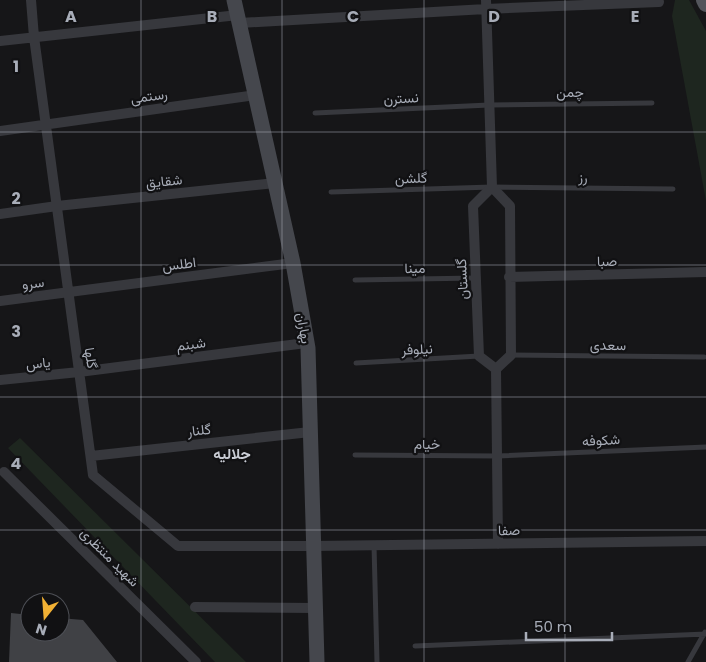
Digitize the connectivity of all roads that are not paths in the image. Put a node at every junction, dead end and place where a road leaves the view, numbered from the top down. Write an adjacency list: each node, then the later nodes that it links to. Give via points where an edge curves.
1 (31, 0): 8 (street, گلها)
2 (234, 0): 7 (main road, بهاران)
3 (704, 0): 6 (main road)
4 (659, 2): 5 (street)
5 (486, 4): 7 (street); 12 (street)
6 (706, 4)
7 (239, 19): 8 (street); 10 (main road, بهاران)
8 (34, 37): 9 (street); 14 (street, گلها)
9 (0, 41)
10 (256, 95): 14 (street, رستمی); 16 (main road, بهاران)
11 (652, 103): 12 (lane, چمن)
12 (488, 104): 13 (lane, نسترن); 17 (street)
13 (315, 113)
14 (46, 123): 15 (street, رستمی); 20 (street, گلها)
15 (0, 130)
16 (275, 183): 20 (street, شقایق); 22 (main road, بهاران)
17 (492, 187): 18 (lane, رز); 19 (lane, گلشن); 24 (street, via 510,206); 25 (street, گلستان, via 472,206)
18 (673, 189)
19 (331, 192)
20 (57, 206): 21 (street, شقایق); 27 (street, گلها)
21 (0, 214)
22 (292, 263): 27 (street, اطلس); 29 (main road, بهاران)
23 (706, 272): 24 (street, صبا)
24 (509, 277): 30 (street)
25 (476, 278): 26 (lane, مینا); 31 (street, گلستان)
26 (355, 280)
27 (68, 292): 28 (street, سرو); 35 (street, گلها)
28 (0, 301)
29 (306, 343): 35 (street, شبنم); 37 (main road, بهاران)
30 (511, 355): 32 (lane, سعدی); 34 (street)
31 (479, 356): 33 (lane, نیلوفر); 34 (street)
32 (704, 357)
33 (356, 363)
34 (496, 369): 41 (street)
35 (79, 372): 36 (street, یاس); 40 (street, گلها)
36 (0, 380)
37 (310, 432): 40 (street, گلنار); 46 (main road, بهاران)
38 (706, 447): 41 (lane, شکوفه)
39 (355, 455): 41 (lane, خیام)
40 (91, 456): 46 (street, گلها, via 93,475 178,546)
41 (498, 456): 44 (street)
42 (4, 472): 51 (street, شهید منتظری)
43 (706, 541): 44 (street, صفا)
44 (498, 544): 45 (street, صفا)
45 (374, 545): 46 (street, صفا); 53 (lane)
46 (313, 546): 48 (main road, بهاران)
47 (195, 607): 48 (street)
48 (315, 608): 52 (main road, بهاران)
49 (705, 633): 50 (lane); 54 (lane)
50 (415, 646)
51 (196, 662)
52 (317, 662)
53 (378, 662)
54 (688, 662)

